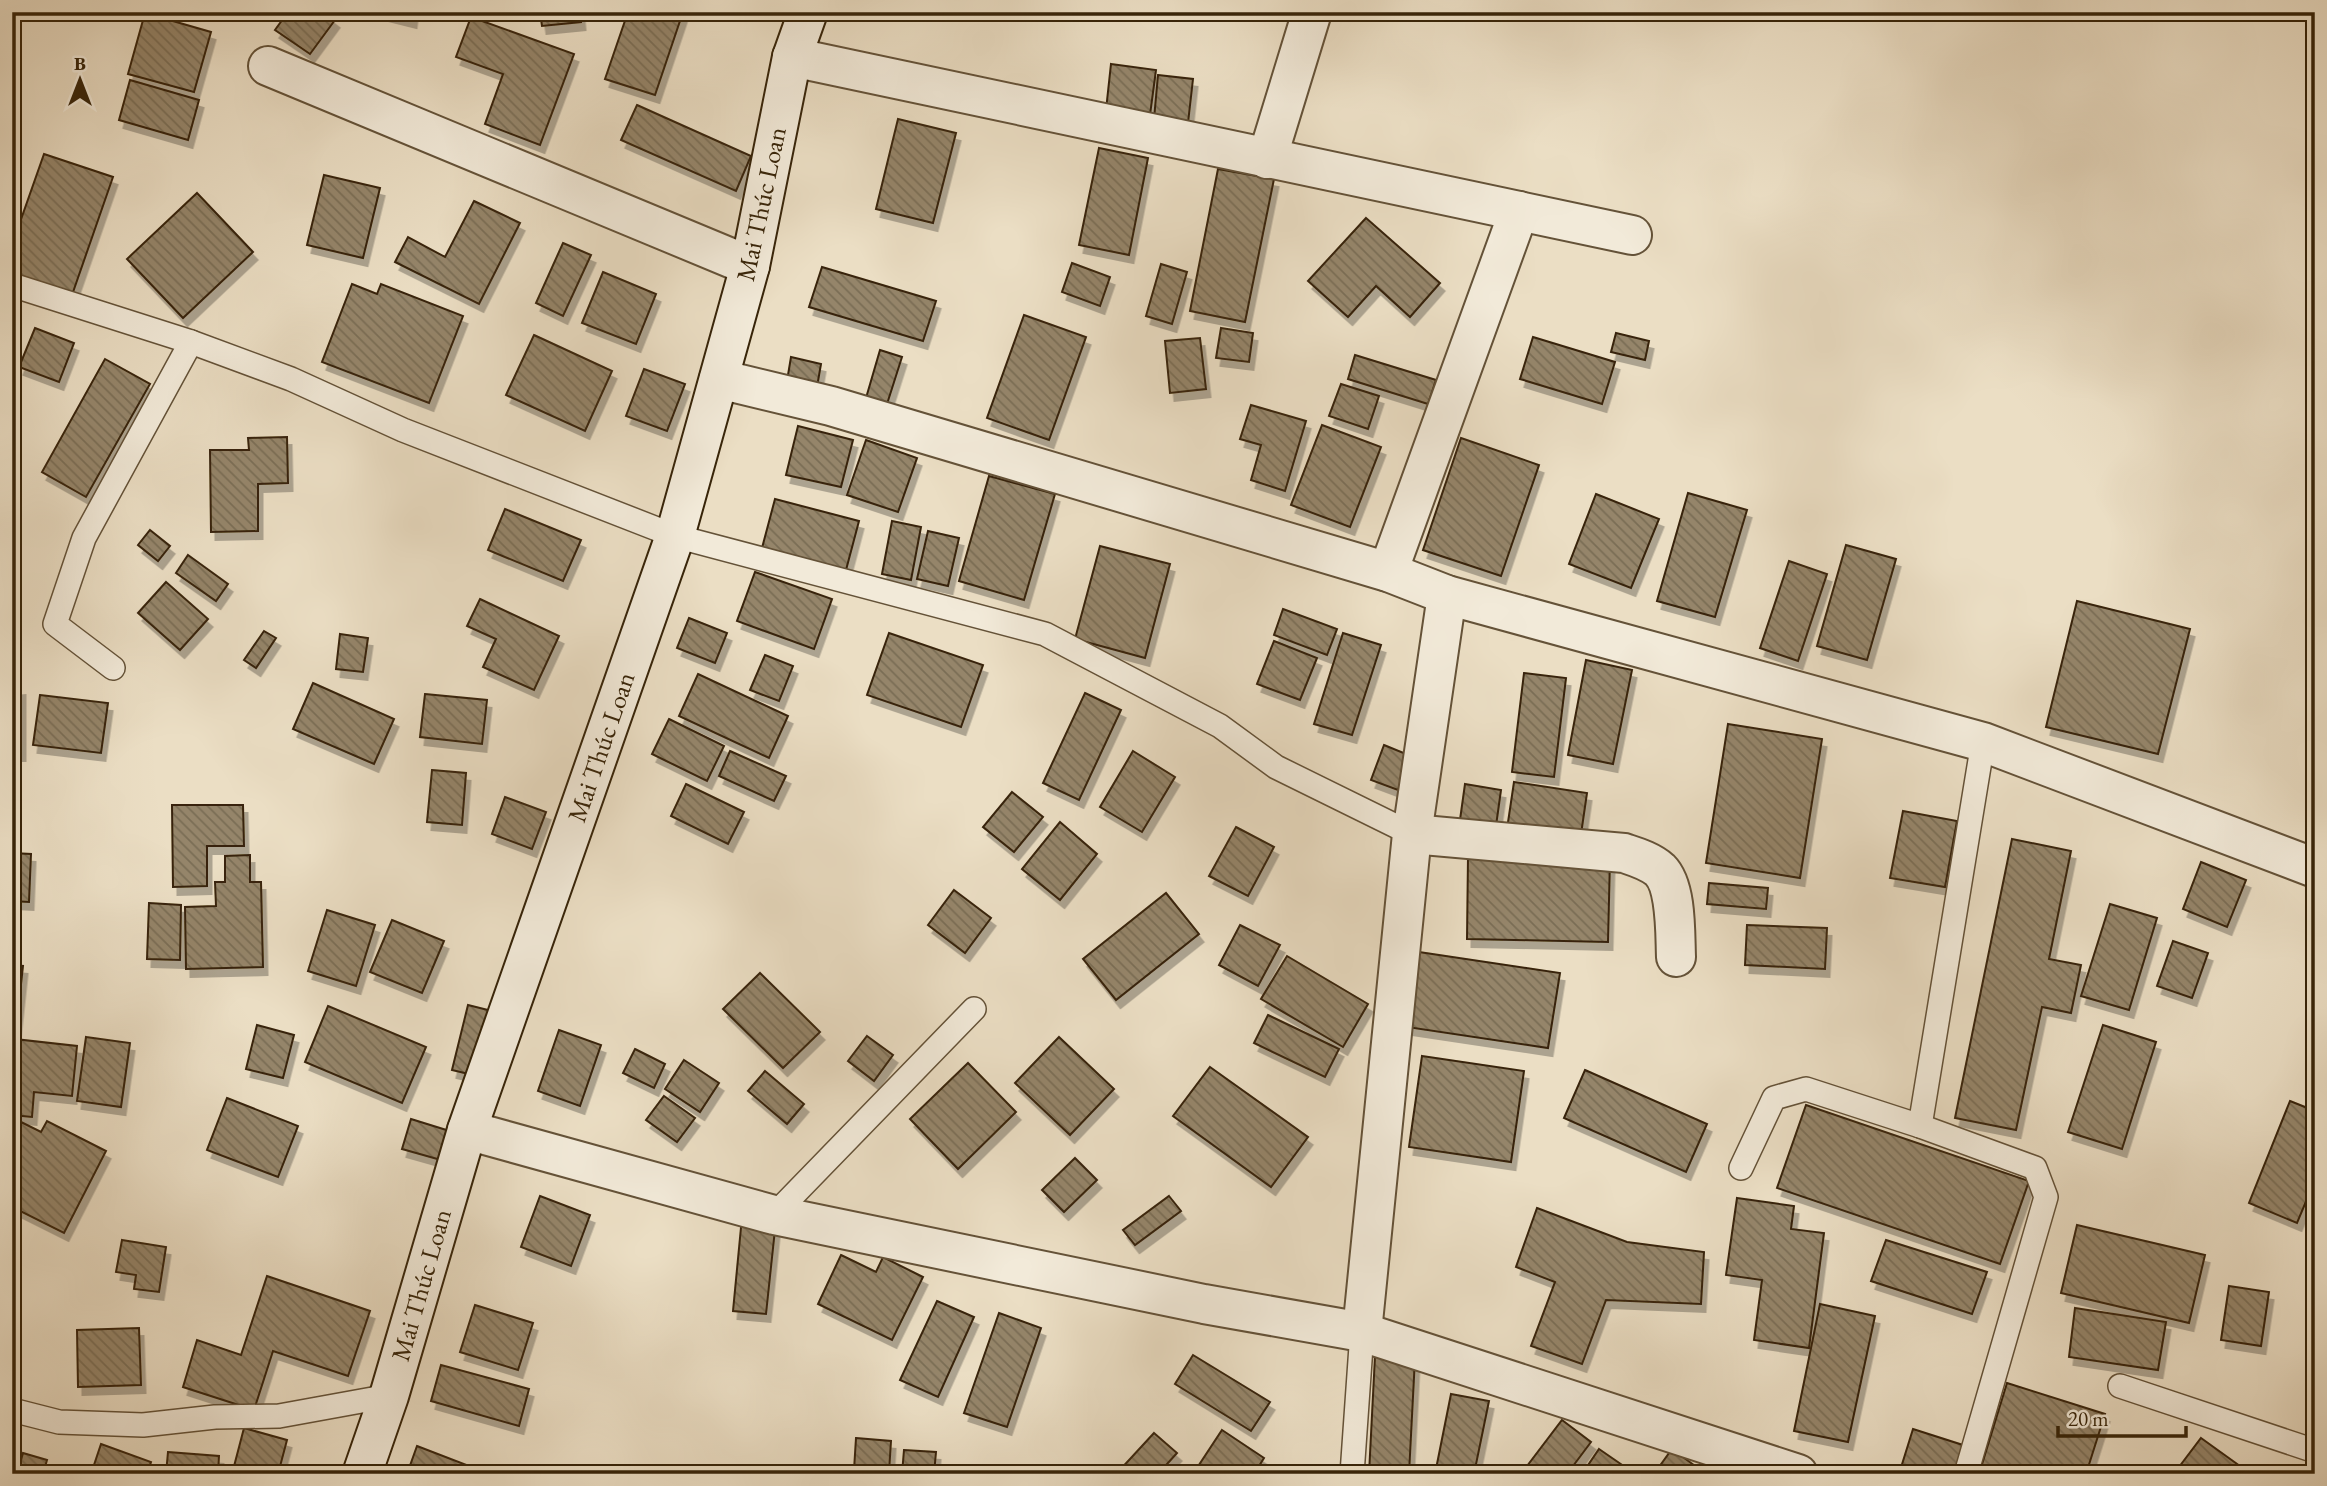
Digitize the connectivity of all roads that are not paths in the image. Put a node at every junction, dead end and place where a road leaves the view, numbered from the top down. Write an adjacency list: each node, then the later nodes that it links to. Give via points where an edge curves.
1 (808, 12): 3 (street, Mai Thúc Loan)
2 (1312, 12): 5 (street)
3 (792, 57): 5 (street); 8 (street, Mai Thúc Loan)
4 (268, 66): 8 (street)
5 (1267, 159): 6 (street)
6 (1519, 211): 7 (street); 13 (street)
7 (1632, 235)
8 (750, 266): 11 (street, Mai Thúc Loan)
9 (12, 285): 10 (lane)
10 (191, 342): 12 (lane); 15 (lane, via 84,538 55,624)
11 (719, 379): 12 (street, Mai Thúc Loan); 13 (street, via 831,406)
12 (675, 536): 17 (lane, via 1045,634 1220,726 1276,767); 22 (street, Mai Thúc Loan)
13 (1388, 572): 14 (street)
14 (1447, 595): 16 (street); 17 (street)
15 (113, 668)
16 (1983, 742): 18 (street); 21 (lane)
17 (1412, 834): 19 (street, via 1624,853 1648,862 1661,871 1669,886); 25 (street)
18 (2315, 868)
19 (1676, 957)
20 (974, 1009): 24 (lane)
21 (1920, 1126): 23 (lane, via 1806,1089 1774,1098); 33 (lane, via 2035,1168 2046,1197)
22 (467, 1130): 24 (street); 27 (street, Mai Thúc Loan)
23 (1741, 1168)
24 (774, 1215): 25 (street)
25 (1362, 1332): 31 (lane); 32 (street)
26 (2119, 1386): 29 (lane)
27 (388, 1396): 28 (lane, via 279,1416 143,1425 58,1422); 30 (street, Mai Thúc Loan)
28 (12, 1410)
29 (2315, 1451)
30 (362, 1474)
31 (1352, 1474)
32 (1798, 1474)
33 (1966, 1474)

